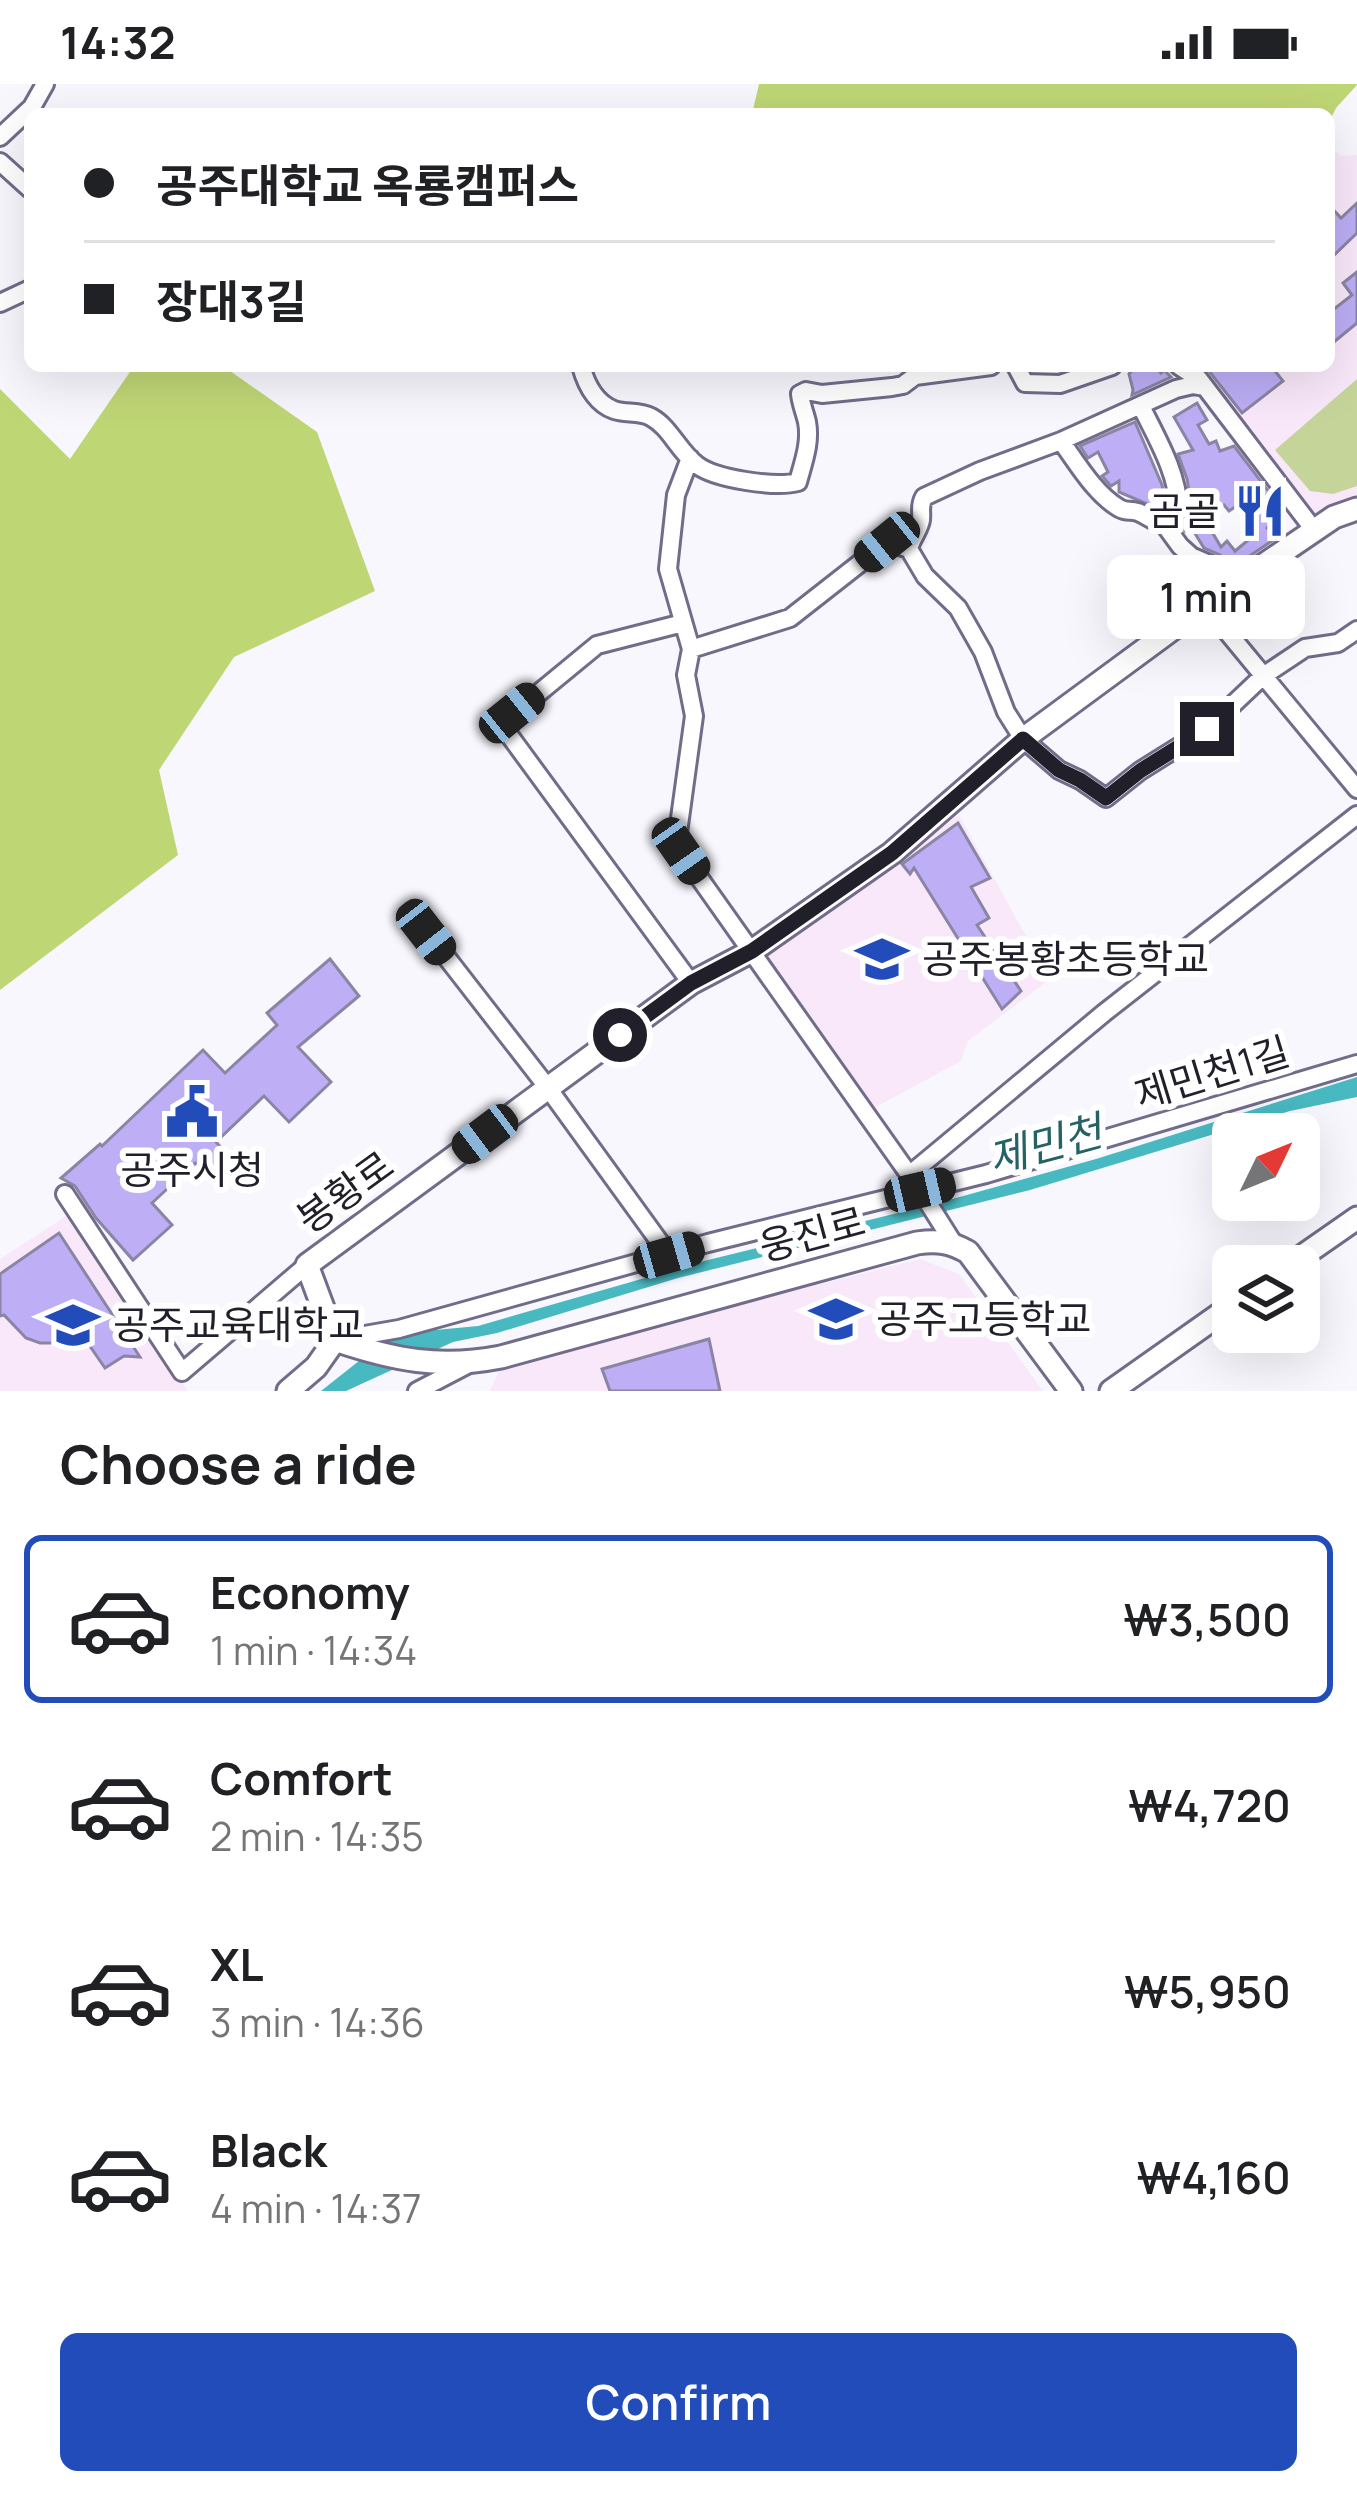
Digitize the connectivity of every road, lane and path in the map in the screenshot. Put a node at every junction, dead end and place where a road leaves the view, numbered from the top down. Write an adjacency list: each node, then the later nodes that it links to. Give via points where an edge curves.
1 (24, 114): 2 (street)
2 (0, 136)
3 (0, 162): 4 (street)
4 (24, 184)
5 (583, 372): 13 (street, via 596,399 650,416)
6 (945, 372): 13 (street, via 892,387 800,394 807,451 794,485 741,480)
7 (1019, 372): 8 (street, via 1025,382 1060,384)
8 (1095, 372)
9 (1190, 372): 10 (street)
10 (1205, 387): 11 (street, via 1176,389); 16 (street)
11 (1141, 406): 12 (street); 15 (street, via 1178,500)
12 (1061, 441): 15 (street, via 1114,503); 17 (street, via 924,496)
13 (690, 458): 20 (street, via 676,495 668,569)
14 (1357, 509): 16 (main road, 봉황로)
15 (1164, 524): 18 (street)
16 (1314, 530): 18 (main road, 봉황로)
17 (909, 549): 22 (street, via 887,542 790,618); 24 (street, via 958,608)
18 (1231, 586): 19 (main road, 봉황로)
19 (1205, 605): 23 (street); 24 (main road, 봉황로)
20 (683, 623): 22 (street); 29 (street, via 597,645 501,724)
21 (1357, 630): 23 (street, via 1338,643 1305,648)
22 (691, 650): 28 (street, via 693,728 677,840)
23 (1263, 676): 24 (street, via 1207,729 1106,798); 25 (street)
24 (1023, 739): 28 (main road, 봉황로, via 892,853)
25 (1357, 789)
26 (1357, 815): 32 (street, via 1104,1013)
27 (426, 932): 31 (street)
28 (752, 951): 29 (main road, 봉황로); 32 (street)
29 (691, 983): 31 (main road, 봉황로)
30 (1357, 1064): 32 (street, 제민천1길)
31 (548, 1088): 37 (street); 38 (main road, 봉황로)
32 (918, 1188): 35 (street); 37 (street, 제민천1길)
33 (65, 1194): 38 (street, via 182,1372)
34 (1357, 1218): 36 (main road)
35 (948, 1234): 41 (main road, 웅진로); 44 (main road)
36 (1318, 1245)
37 (669, 1255): 40 (street, 제민천1길)
38 (307, 1264): 40 (main road, 봉황로)
39 (1212, 1320): 45 (main road)
40 (335, 1340): 41 (main road, 웅진로, via 436,1365); 42 (main road)
41 (470, 1364): 43 (street)
42 (288, 1391)
43 (417, 1391)
44 (1071, 1391)
45 (1111, 1391)

